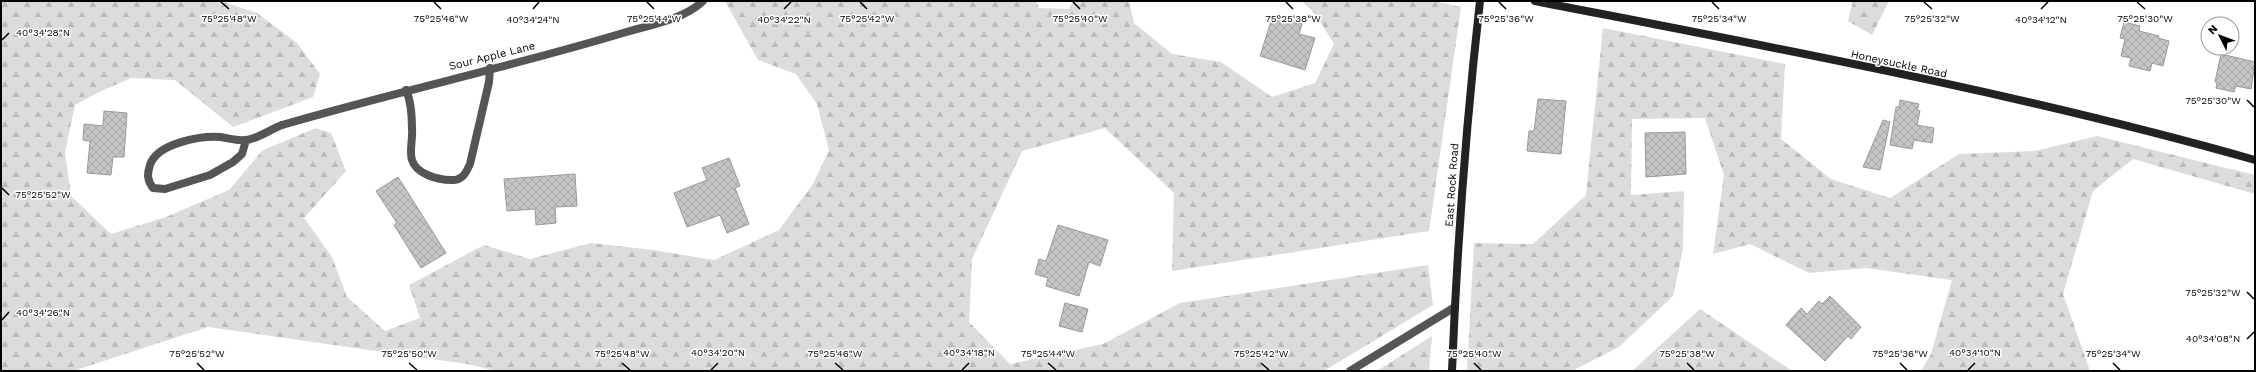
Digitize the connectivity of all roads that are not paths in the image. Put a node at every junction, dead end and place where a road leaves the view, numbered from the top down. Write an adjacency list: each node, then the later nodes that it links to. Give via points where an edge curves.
1 (704, 1): 4 (street, Sour Apple Lane, via 685,14 593,42)
2 (1480, 1): 8 (street, East Rock Road, via 1470,86)
3 (1535, 1): 7 (street, Honeysuckle Road, via 2038,103 2155,131)
4 (490, 68): 5 (street, Sour Apple Lane); 5 (street, via 470,164 466,174 456,181 442,180 427,174 418,169 412,160 412,129)
5 (406, 90): 6 (street, Sour Apple Lane, via 282,125)
6 (246, 140): 6 (street, via 219,137 171,144 152,160 148,181 153,188 165,189 210,174 242,154)
7 (2255, 160)
8 (1455, 307): 9 (street); 10 (street, East Rock Road)
9 (1350, 371)
10 (1452, 371)

